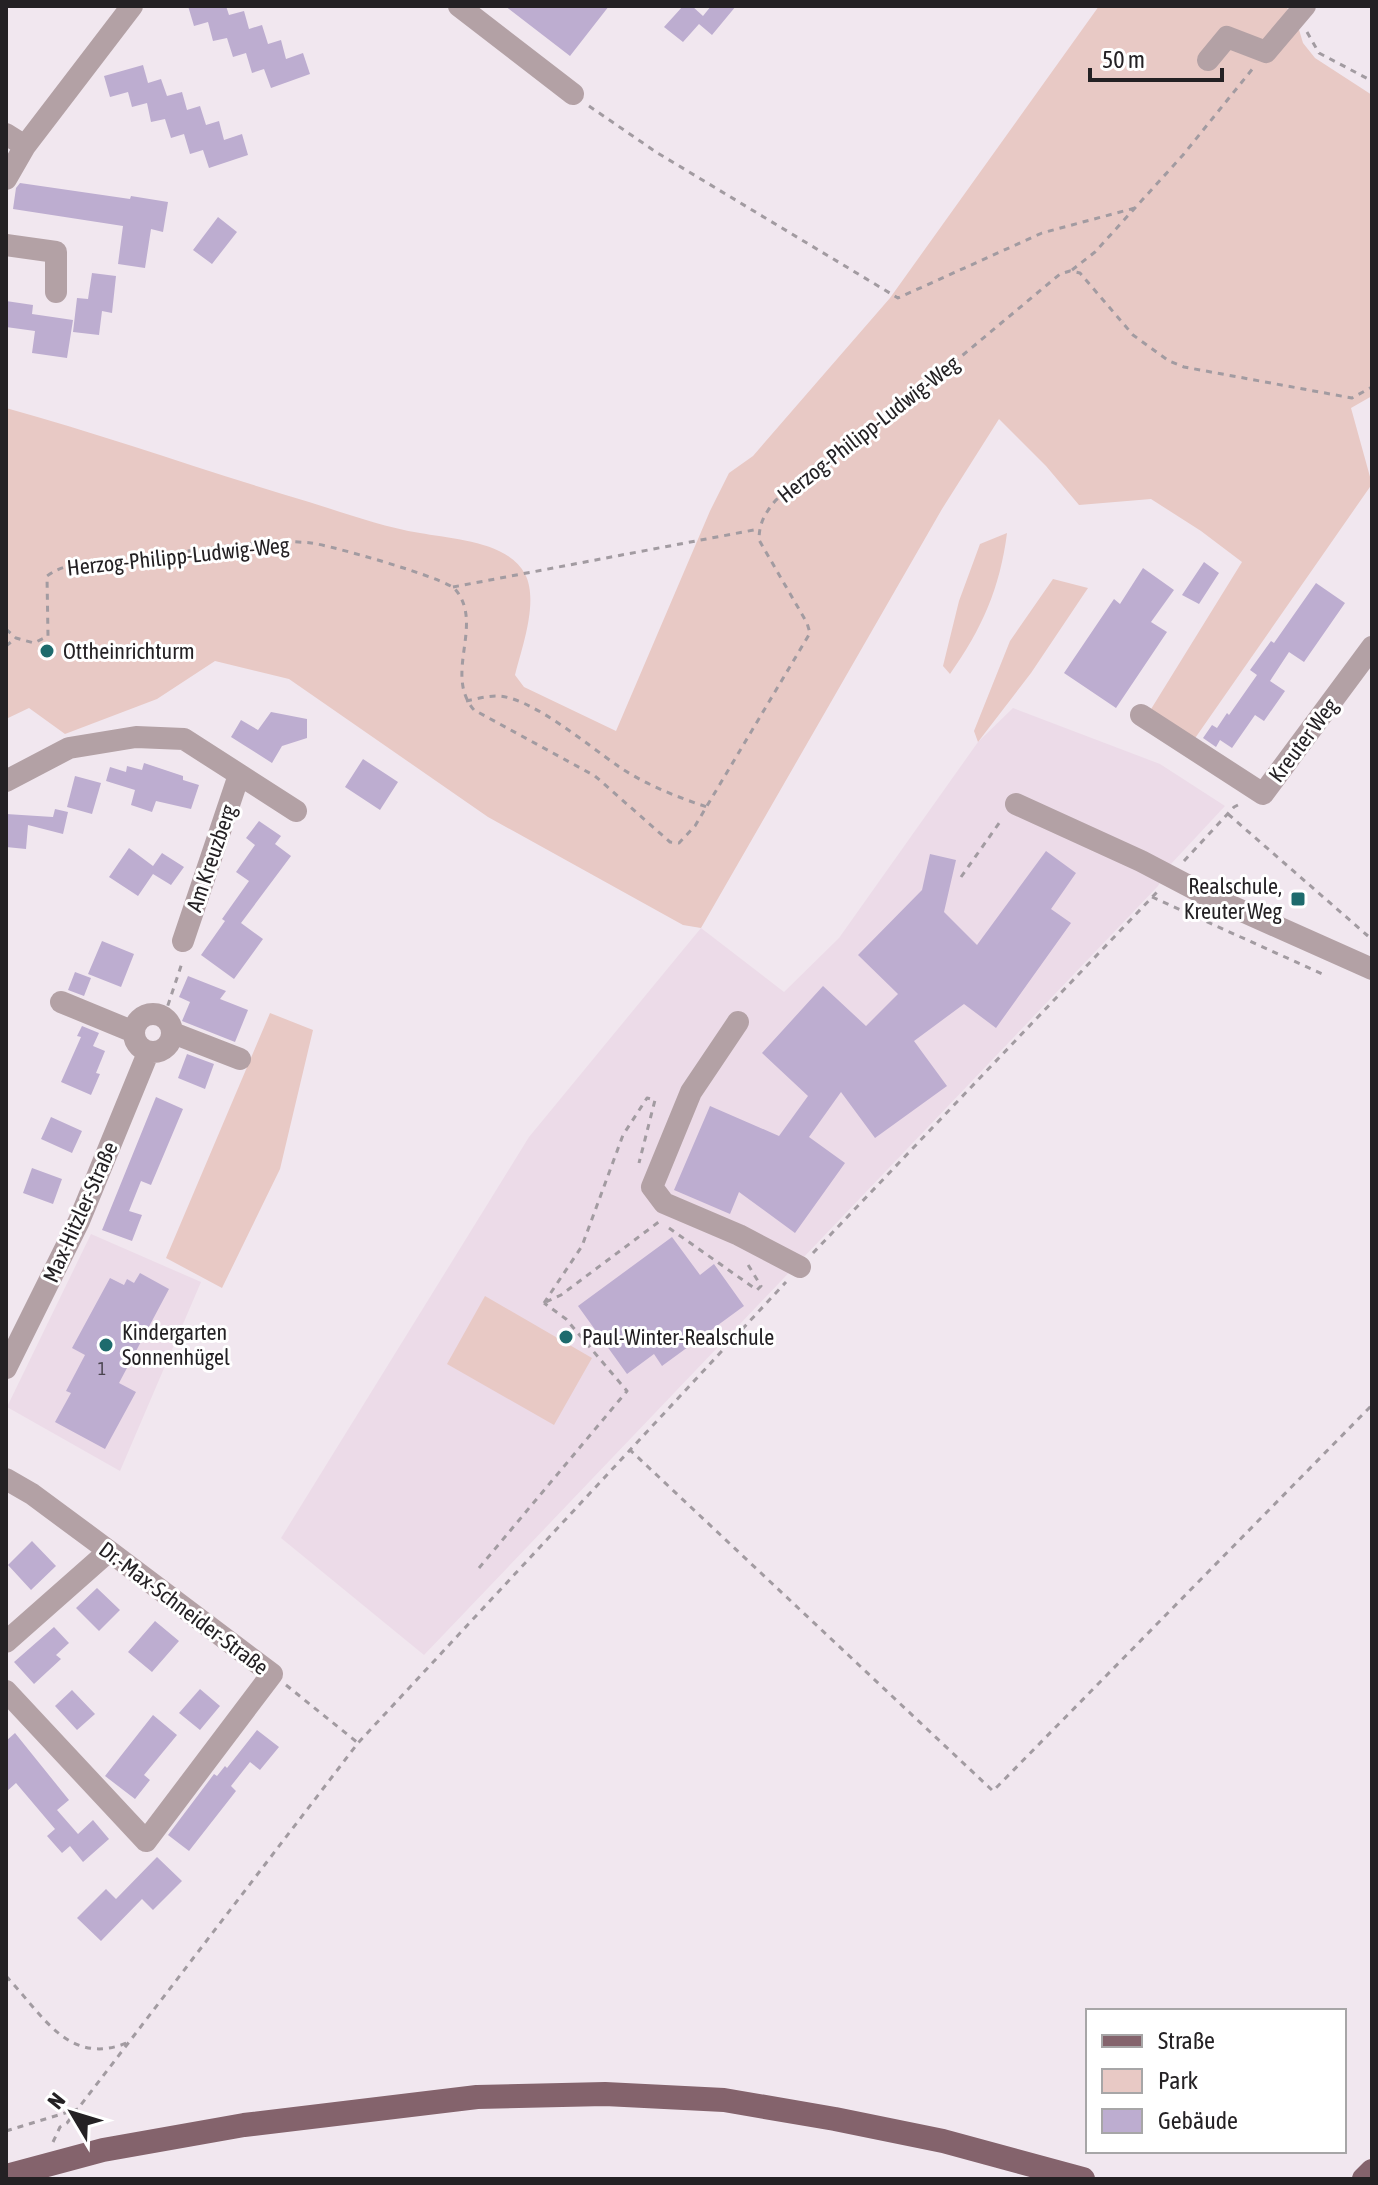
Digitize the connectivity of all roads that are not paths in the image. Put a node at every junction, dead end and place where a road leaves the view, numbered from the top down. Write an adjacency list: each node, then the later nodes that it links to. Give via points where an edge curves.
1 (132, 6): 7 (street)
2 (459, 6): 5 (street)
3 (1303, 10): 4 (street, via 1266,52 1227,37)
4 (1208, 60)
5 (573, 94)
6 (6, 134): 7 (street)
7 (25, 146): 8 (street)
8 (6, 179)
9 (6, 245): 10 (street, via 56,252)
10 (56, 292)
11 (1372, 647): 12 (street, Kreuter Weg, via 1263,794)
12 (1141, 715)
13 (239, 775): 14 (street, Am Kreuzberg, via 184,739 136,737 69,748); 16 (street, Am Kreuzberg); 17 (street, Am Kreuzberg)
14 (6, 781)
15 (1016, 804): 18 (street)
16 (296, 811)
17 (183, 941)
18 (1372, 969)
19 (61, 1002): 22 (street)
20 (738, 1022): 25 (street, via 691,1092 652,1187 664,1203)
21 (168, 1025): 22 (street, via 155,1014 143,1016); 23 (street, Max-Hitzler-Straße, via 165,1049); 24 (street)
22 (134, 1032): 23 (street, via 138,1046)
23 (148, 1053): 26 (street, Max-Hitzler-Straße, via 79,1221)
24 (240, 1059)
25 (800, 1267)
26 (6, 1368)
27 (6, 1479): 28 (street, Dr.-Max-Schneider-Straße)
28 (109, 1551): 29 (street); 30 (street, Dr.-Max-Schneider-Straße, via 272,1674 146,1841)
29 (6, 1642)
30 (6, 1691)
31 (1372, 2171): 34 (main road)
32 (6, 2176): 33 (main road, via 170,2136 244,2125 477,2097 605,2094 724,2100 835,2119 943,2141)
33 (1083, 2179)
34 (1364, 2179)

